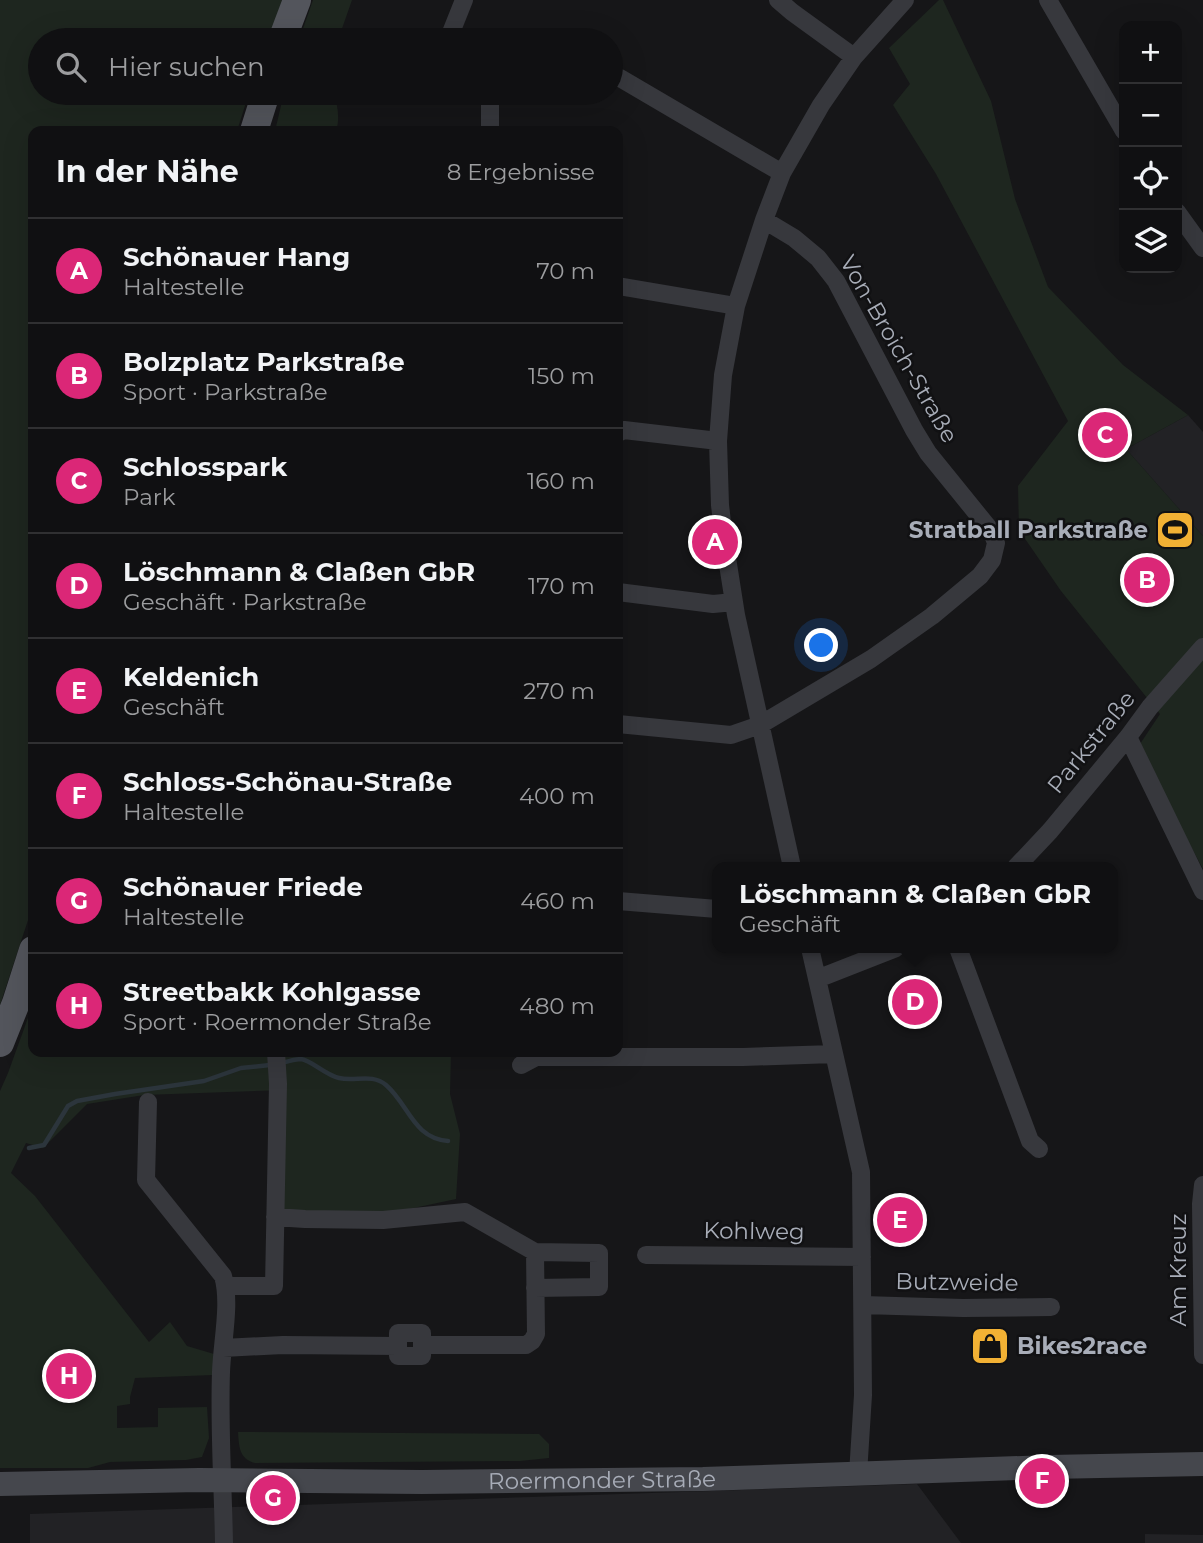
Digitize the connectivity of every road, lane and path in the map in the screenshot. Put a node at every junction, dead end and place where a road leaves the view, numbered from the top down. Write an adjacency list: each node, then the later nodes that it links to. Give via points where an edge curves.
1 (297, 0): 6 (main road)
2 (464, 0): 7 (street)
3 (778, 0): 8 (street)
4 (905, 0): 8 (street)
5 (1048, 0): 12 (street)
6 (286, 28)
7 (453, 28)
8 (854, 57): 15 (street)
9 (623, 80): 15 (street)
10 (262, 105): 13 (main road)
11 (489, 105): 14 (street)
12 (1119, 122)
13 (256, 126)
14 (490, 126)
15 (782, 173): 17 (street)
16 (1182, 219): 18 (street)
17 (764, 220): 20 (street); 27 (street, Von-Broich-Straße, via 818,258 836,281 928,453 996,543 992,560 980,576 932,616 871,659)
18 (1203, 248)
19 (623, 287): 20 (street)
20 (736, 306): 22 (street, via 723,375)
21 (623, 430): 22 (street)
22 (718, 441): 24 (street, via 720,505)
23 (623, 593): 24 (street, via 713,604)
24 (734, 602): 27 (street)
25 (1203, 647): 28 (street, Parkstraße)
26 (623, 724): 27 (street, via 731,735)
27 (760, 725): 29 (street)
28 (1128, 737): 30 (street, Parkstraße); 31 (street)
29 (791, 862)
30 (1021, 862)
31 (1203, 891)
32 (623, 901): 33 (street)
33 (712, 909)
34 (811, 953): 38 (street)
35 (883, 953): 38 (street)
36 (960, 953): 44 (street, via 1030,1141)
37 (28, 966): 39 (main road)
38 (817, 979): 40 (street)
39 (0, 1043)
40 (834, 1054): 42 (street, via 536,1057); 49 (street, via 861,1172)
41 (276, 1057): 46 (street)
42 (521, 1065)
43 (148, 1102): 50 (street, via 146,1180 223,1276)
44 (1039, 1149)
45 (1203, 1185): 55 (street, Am Kreuz)
46 (275, 1217): 47 (street, via 383,1220 465,1212); 50 (street, via 274,1286)
47 (535, 1252): 51 (street); 51 (street, via 599,1253 599,1287)
48 (646, 1255): 49 (street, Kohlweg)
49 (862, 1257): 52 (street)
50 (226, 1286): 54 (street)
51 (535, 1288): 54 (street, via 537,1334 526,1345 422,1345 422,1356 398,1356 398,1346)
52 (863, 1305): 53 (street, Butzweide); 57 (street)
53 (1051, 1307)
54 (223, 1348): 58 (street)
55 (1203, 1355)
56 (1203, 1464): 57 (main road, Roermonder Straße)
57 (858, 1474): 58 (main road, Roermonder Straße, via 463,1482)
58 (222, 1480): 59 (main road, Roermonder Straße); 60 (street)
59 (0, 1484)
60 (224, 1543)

